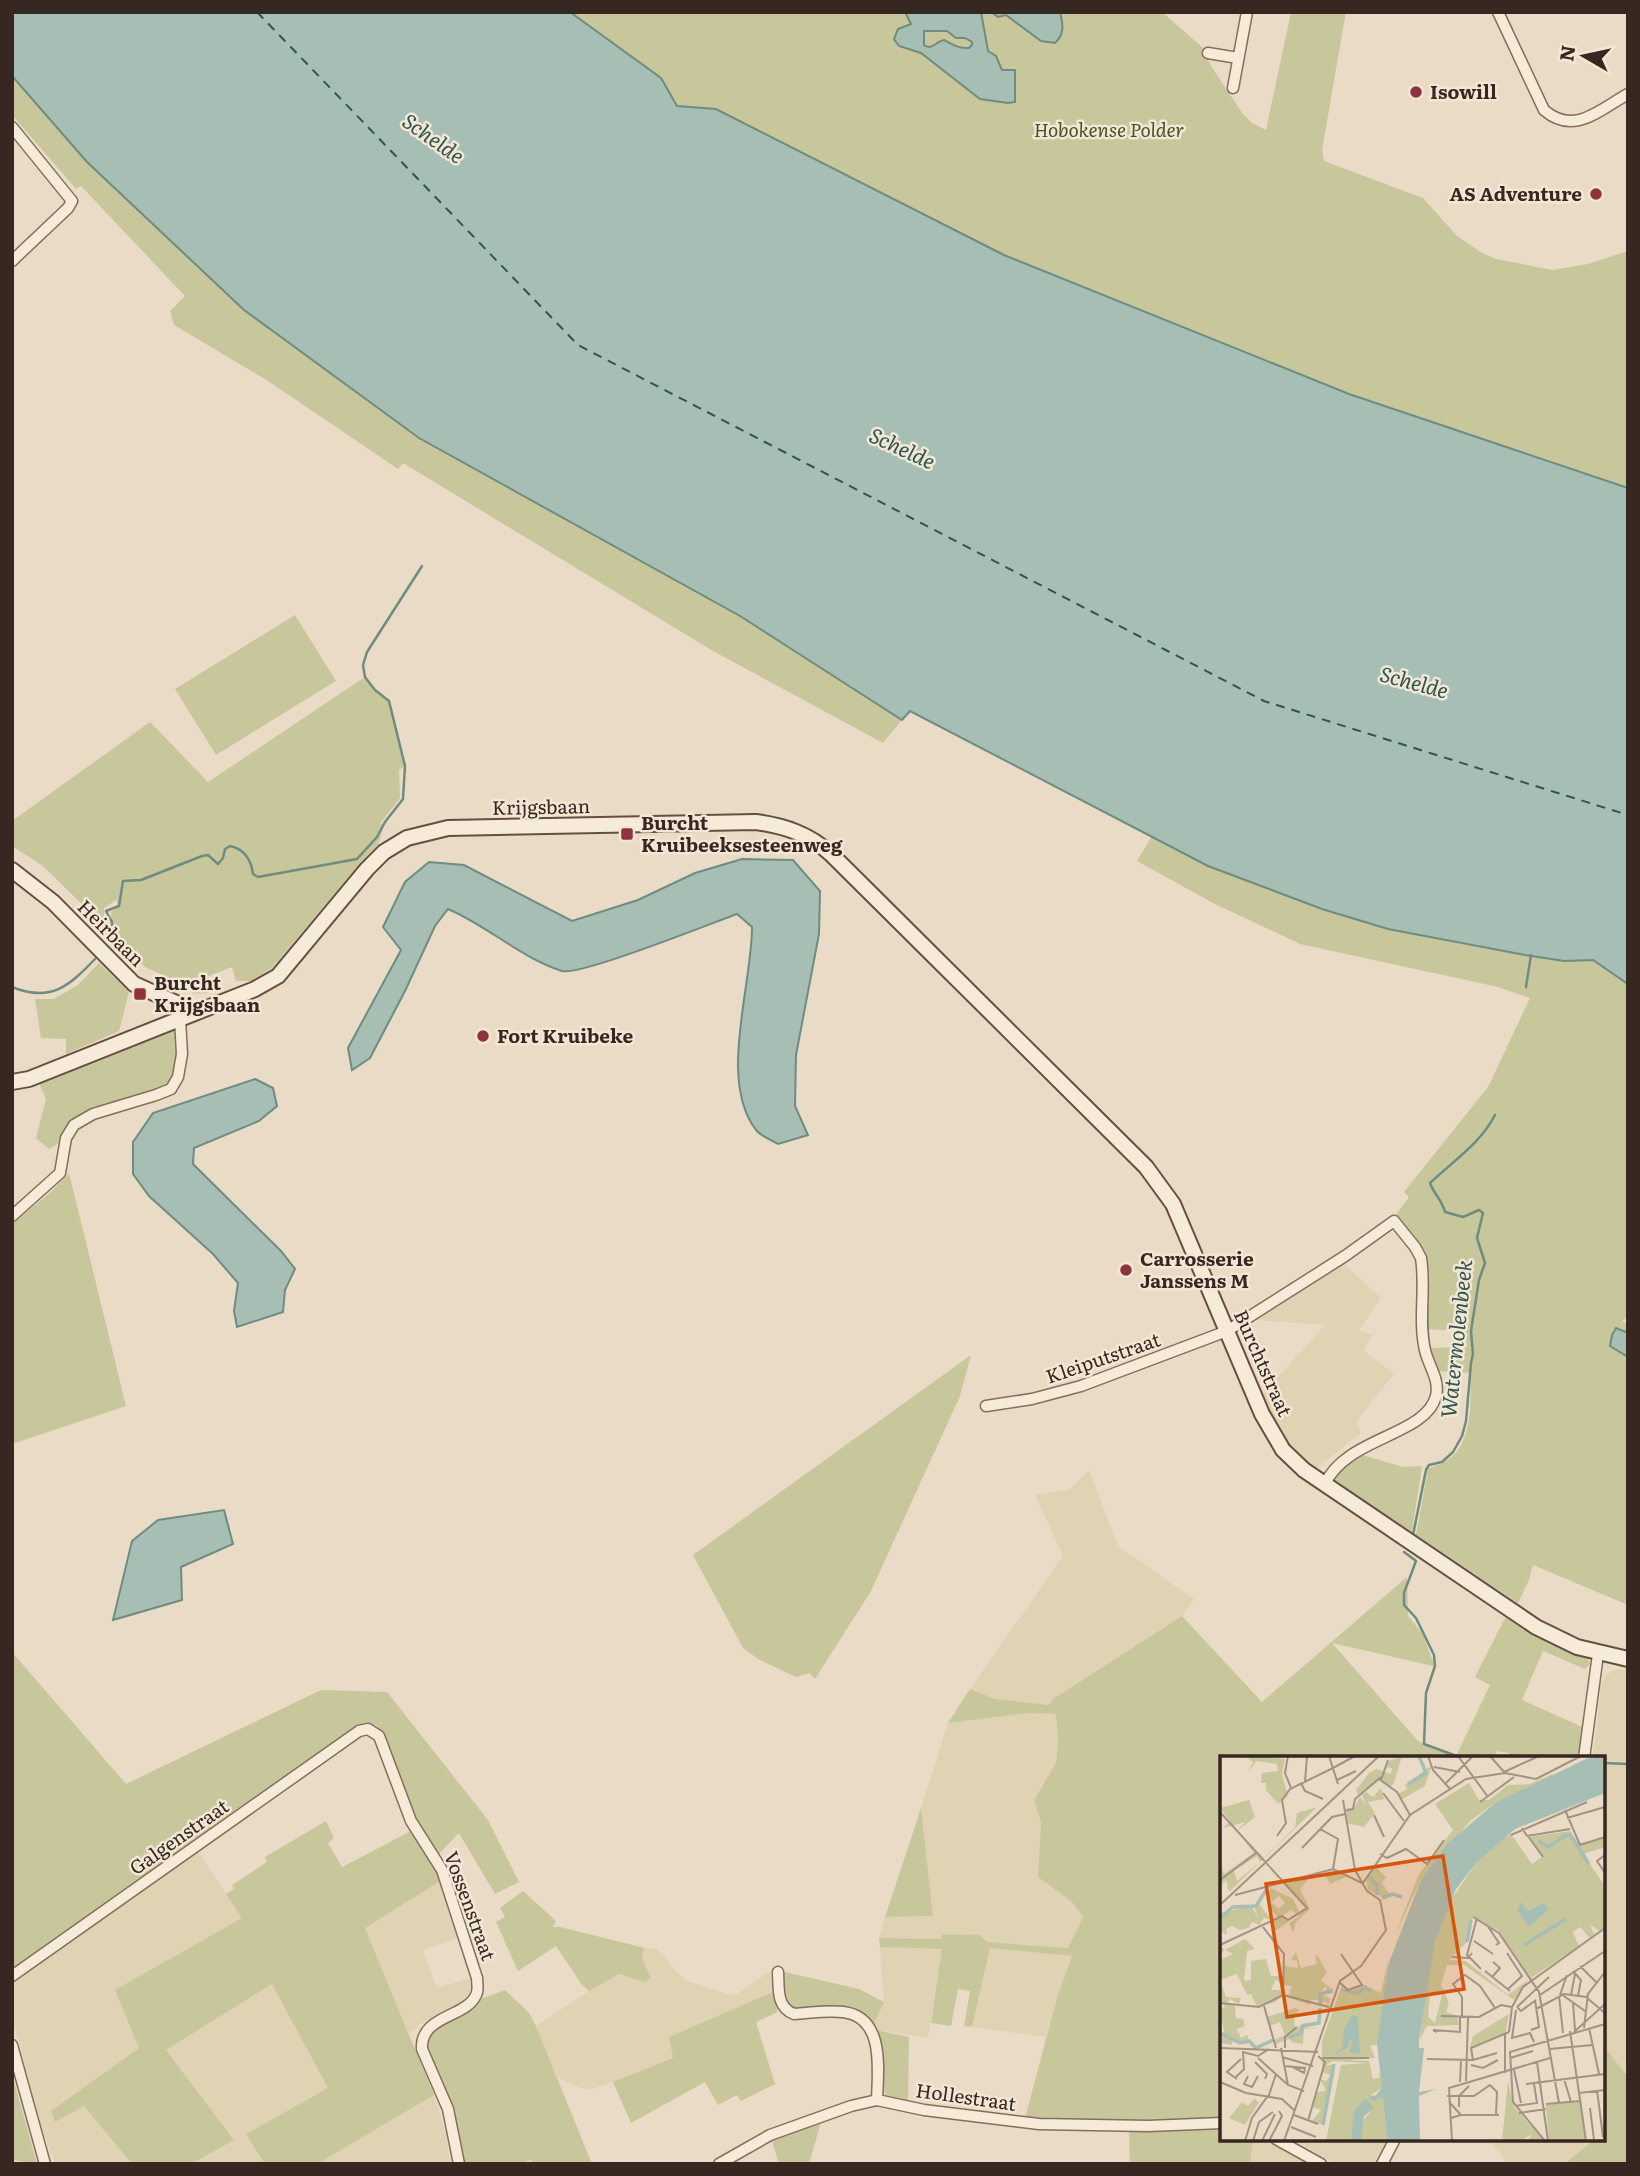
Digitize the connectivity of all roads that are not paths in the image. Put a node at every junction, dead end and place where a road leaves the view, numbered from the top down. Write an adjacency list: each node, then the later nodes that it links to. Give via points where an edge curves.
1 (1247, 12): 4 (street)
2 (1498, 12): 6 (street, via 1544,110 1555,119 1576,122)
3 (1208, 53): 4 (street)
4 (1238, 58): 5 (street)
5 (1233, 88)
6 (1628, 94)
7 (12, 127): 8 (street, via 72,201)
8 (12, 261)
9 (12, 870): 11 (main road, Heirbaan, via 53,902 134,984 176,1003)
10 (927, 950): 11 (main road, Krijgsbaan, via 817,842 771,824 448,828 407,838 384,852 278,976); 14 (main road, Burchtstraat, via 1163,1188)
11 (184, 1016): 12 (main road, Krijgsbaan); 13 (street, via 178,1077 171,1088 93,1114 74,1125 66,1138 60,1173)
12 (12, 1082)
13 (12, 1216)
14 (1227, 1331): 15 (street, Kleiputstraat, via 1080,1386); 16 (main road, Burchtstraat, via 1262,1414 1283,1450); 16 (street, Kleiputstraat, via 1394,1221 1415,1247 1423,1269 1424,1349 1437,1386 1436,1397 1422,1417 1344,1458)
15 (986, 1406)
16 (1325, 1484): 17 (main road, Burchtstraat, via 1536,1627)
17 (1598, 1654): 18 (main road, Burchtstraat); 20 (street)
18 (1628, 1660)
19 (368, 1729): 22 (street, Galgenstraat); 29 (street, Vossenstraat, via 379,1736 411,1821 442,1870 477,1978 473,2001 430,2027 422,2043 448,2109)
20 (1584, 1756)
21 (778, 1972): 24 (street, via 786,2011 846,2012 867,2023 878,2058)
22 (12, 1976)
23 (12, 2045): 28 (street)
24 (877, 2099): 25 (street, Hollestraat, via 924,2110 1039,2124); 30 (street, Hollestraat, via 771,2135)
25 (1220, 2123)
26 (1280, 2141): 31 (street)
27 (1394, 2141): 32 (street)
28 (46, 2164)
29 (459, 2164)
30 (719, 2164)
31 (1321, 2164)
32 (1382, 2164)

